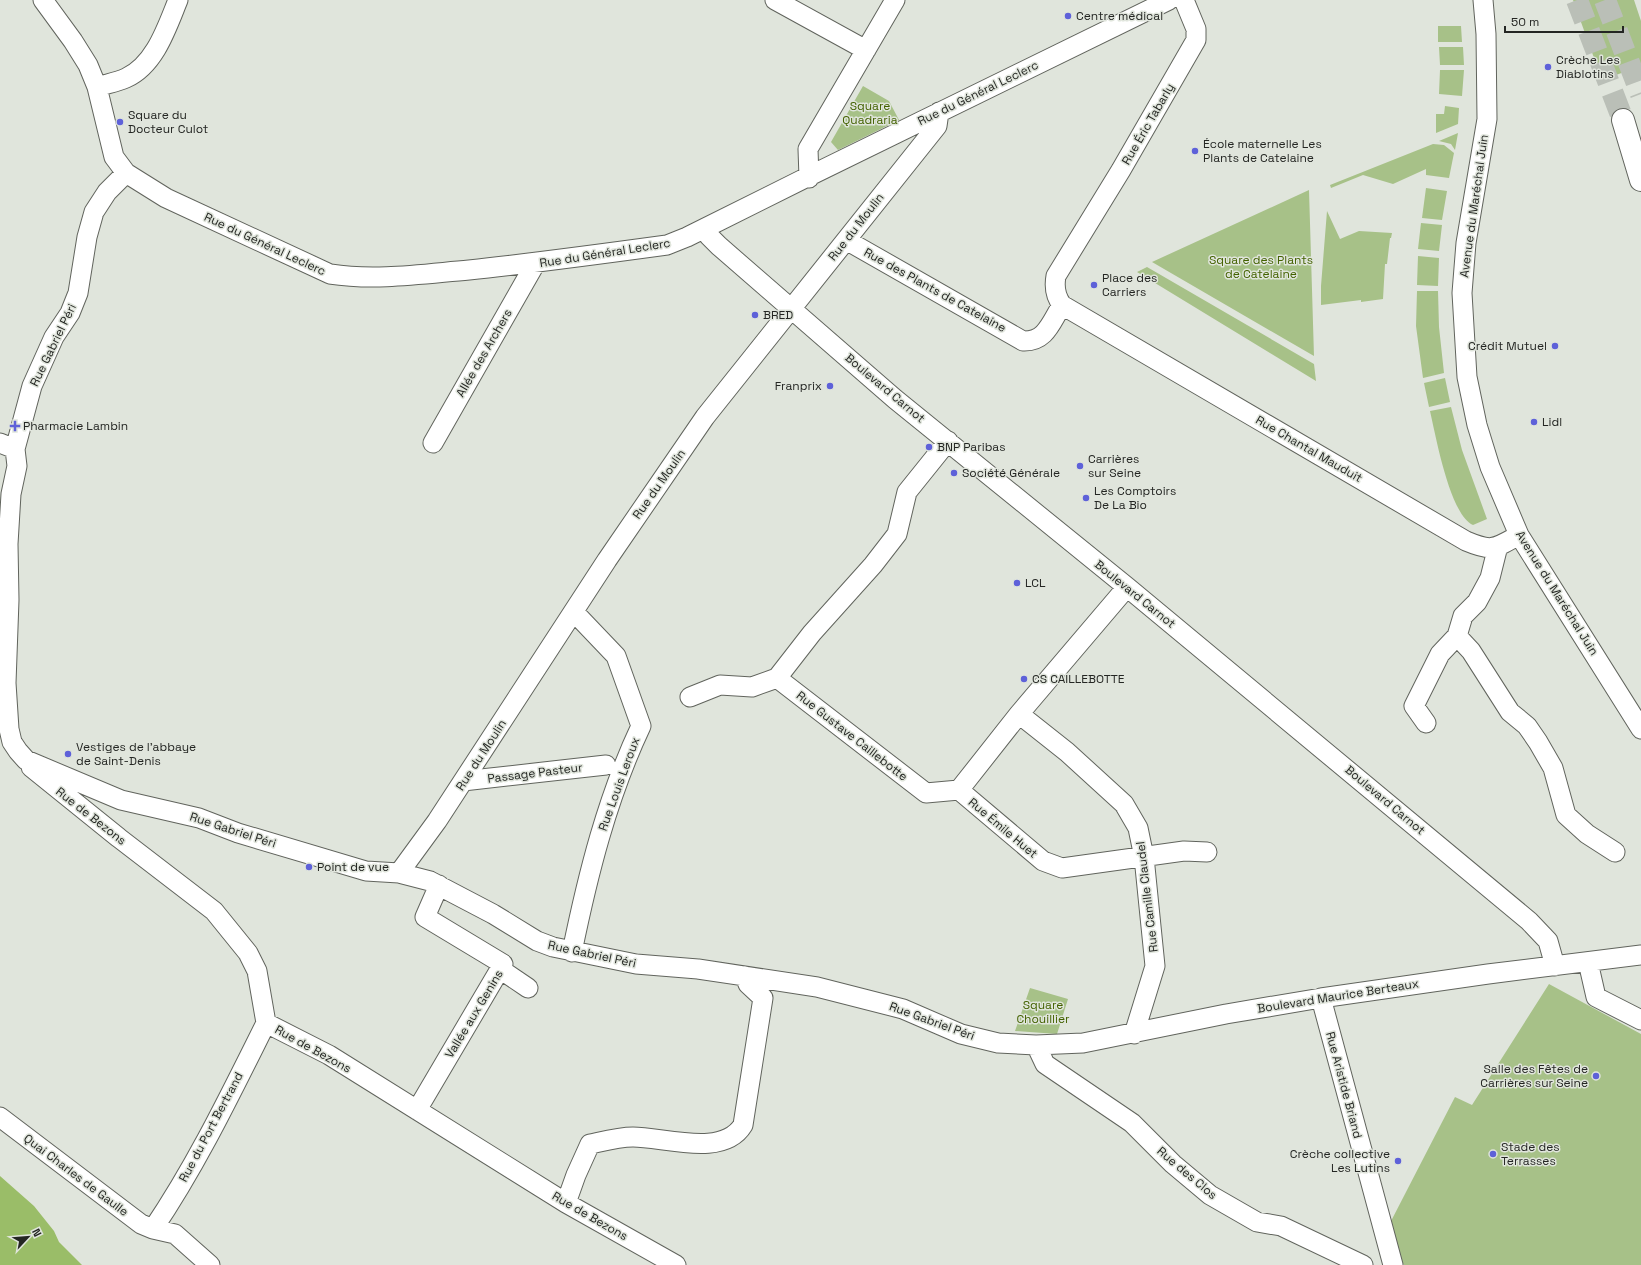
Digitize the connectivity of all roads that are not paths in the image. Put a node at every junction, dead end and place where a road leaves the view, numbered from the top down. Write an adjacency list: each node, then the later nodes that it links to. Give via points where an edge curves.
1 (43, 0): 9 (street, via 88,65)
2 (178, 0): 9 (street, via 162,38 148,61 127,77)
3 (775, 0): 8 (street)
4 (895, 0): 8 (street)
5 (1169, 0): 10 (street, Rue du Général Leclerc)
6 (1184, 0): 18 (street, Rue Éric Tabarly, via 1196,29 1196,40 1056,276 1056,293)
7 (1483, 0): 24 (street, Avenue du Maréchal Juin, via 1487,118 1466,243 1462,293 1464,333 1467,377 1477,425 1490,467)
8 (866, 50): 13 (street, via 808,149)
9 (97, 87): 12 (street, Rue du Général Leclerc, via 114,157)
10 (939, 112): 13 (street, Rue du Général Leclerc); 16 (street, Rue du Moulin, via 937,126)
11 (1623, 120): 14 (highway)
12 (126, 173): 17 (street, Rue du Général Leclerc, via 166,198 330,274 348,277 391,277); 22 (street, Rue Gabriel Péri, via 107,192 94,212 87,237 78,293 70,313 54,337)
13 (809, 178): 15 (street, Rue du Général Leclerc)
14 (1641, 180)
15 (705, 228): 17 (street, Rue du Général Leclerc, via 667,245); 19 (street, Boulevard Carnot, via 719,246)
16 (846, 240): 18 (street, Rue des Plants de Catelaine, via 1023,340 1032,341 1043,336); 19 (street, Rue du Moulin)
17 (535, 264): 21 (street, Allée des Archers)
18 (1062, 305): 25 (street, Rue Chantal Mauduit, via 1466,541 1484,548)
19 (792, 308): 20 (street, Boulevard Carnot, via 862,371); 27 (street, Rue du Moulin, via 712,409 620,540)
20 (948, 442): 26 (street, Boulevard Carnot); 29 (street, via 907,492 898,534 812,633)
21 (433, 443)
22 (8, 446): 23 (street, Rue Gabriel Péri, via 17,466)
23 (5, 497): 34 (street, Rue Gabriel Péri, via 10,600 7,708 12,742)
24 (1519, 536): 25 (street, Rue Chantal Mauduit); 33 (street, Avenue du Maréchal Juin)
25 (1498, 546): 28 (street, via 1490,578 1477,602 1463,616)
26 (1127, 587): 31 (street); 46 (street, Boulevard Carnot, via 1529,921 1548,941)
27 (574, 612): 36 (street, Rue du Moulin); 43 (street, Rue Louis Leroux, via 616,656 641,726 608,807 586,884)
28 (1457, 636): 32 (street, via 1440,654 1414,706); 39 (street, via 1471,651 1510,712 1527,726 1538,742 1553,768 1566,815 1587,834)
29 (777, 678): 30 (street, via 752,687 720,685); 37 (street, Rue Gustave Caillebotte, via 926,793)
30 (690, 697)
31 (1019, 714): 37 (street); 40 (street, Rue Camille Claudel, via 1067,752 1124,804 1138,828)
32 (1426, 723)
33 (1641, 729)
34 (26, 760): 41 (street, Rue Gabriel Péri, via 121,800 198,818 366,871); 52 (street, Rue de Bezons, via 40,776 214,911 248,953 257,971)
35 (606, 765): 36 (street, Passage Pasteur)
36 (463, 781): 41 (street, Rue du Moulin)
37 (959, 790): 40 (street, Rue Émile Huet, via 1042,861 1062,868)
38 (1207, 852): 40 (street, Rue Émile Huet, via 1184,851)
39 (1615, 852)
40 (1144, 857): 53 (street, Rue Camille Claudel, via 1155,966)
41 (399, 873): 42 (street, Rue Gabriel Péri)
42 (439, 885): 43 (street, Rue Gabriel Péri, via 538,941); 47 (street, Vallée aux Genins, via 426,917 503,964)
43 (572, 952): 48 (street, Rue Gabriel Péri, via 636,964)
44 (1641, 955): 45 (street, Boulevard Maurice Berteaux)
45 (1588, 962): 46 (street, Boulevard Maurice Berteaux); 51 (street, via 1596,997)
46 (1555, 966): 50 (street, Boulevard Maurice Berteaux)
47 (500, 969): 49 (street); 55 (street, Vallée aux Genins)
48 (745, 976): 54 (street, Rue Gabriel Péri, via 817,986 902,1009 961,1034 998,1043); 57 (street, via 748,984 763,998 743,1125 739,1132 721,1142 669,1142 633,1137 590,1144)
49 (528, 988)
50 (1321, 998): 53 (street, Boulevard Maurice Berteaux, via 1226,1014); 62 (street, Rue Aristide Briand)
51 (1641, 1020)
52 (266, 1023): 55 (street, Rue de Bezons, via 329,1055); 58 (street, Rue du Port Bertrand, via 213,1126)
53 (1134, 1034): 54 (street, Boulevard Maurice Berteaux, via 1083,1043)
54 (1036, 1045): 61 (street, Rue des Clos, via 1045,1064 1132,1123 1173,1164 1210,1195 1257,1222 1281,1226)
55 (417, 1110): 57 (street, Rue de Bezons)
56 (0, 1118): 58 (street, Quai Charles de Gaulle, via 141,1224)
57 (566, 1203): 60 (street, Rue de Bezons)
58 (153, 1229): 59 (street, Quai Charles de Gaulle, via 175,1234)
59 (210, 1265)
60 (676, 1265)
61 (1363, 1265)
62 (1393, 1265)

